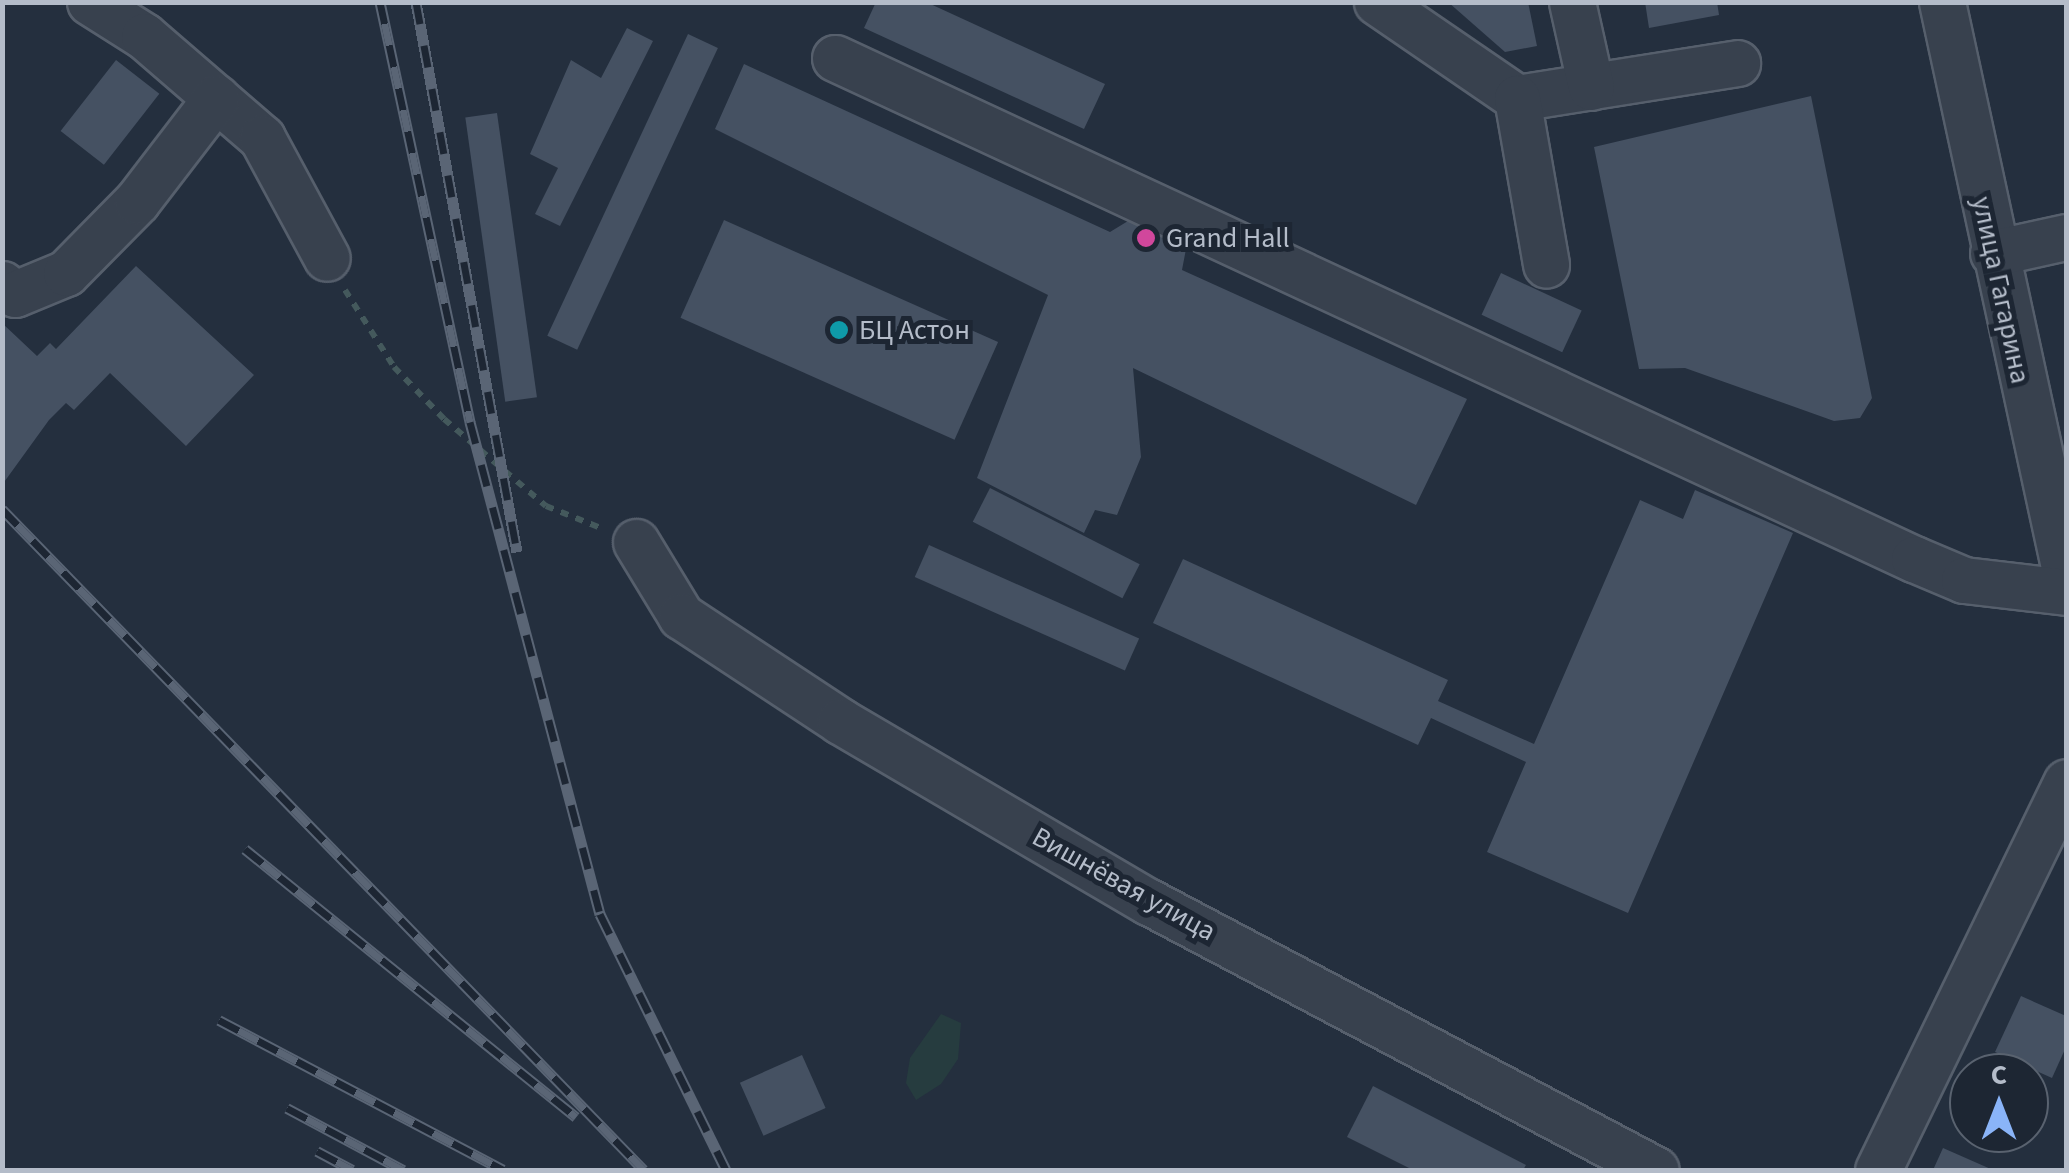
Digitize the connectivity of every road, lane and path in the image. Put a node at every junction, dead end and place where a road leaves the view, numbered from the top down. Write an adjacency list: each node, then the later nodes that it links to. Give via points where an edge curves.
1 (90, 2): 8 (street, via 144,36)
2 (1377, 2): 9 (street)
3 (1572, 2): 7 (street)
4 (1942, 2): 11 (street, улица Гагарина)
5 (835, 58): 17 (street, via 1964,580)
6 (1737, 63): 7 (street)
7 (1590, 87): 9 (street)
8 (216, 98): 12 (street, via 262,138); 14 (street, via 137,201 66,273 15,294)
9 (1516, 98): 13 (street)
10 (2066, 238): 11 (street)
11 (1993, 253): 16 (street, улица Гагарина)
12 (327, 258): 15 (path, via 394,367 444,420 546,506)
13 (1546, 264)
14 (2, 284)
15 (636, 542): 19 (street, Вишнёвая улица, via 681,616 840,721 1150,902)
16 (2066, 576)
17 (2066, 592)
18 (2066, 782): 20 (street)
19 (1656, 1170)
20 (1878, 1170)

